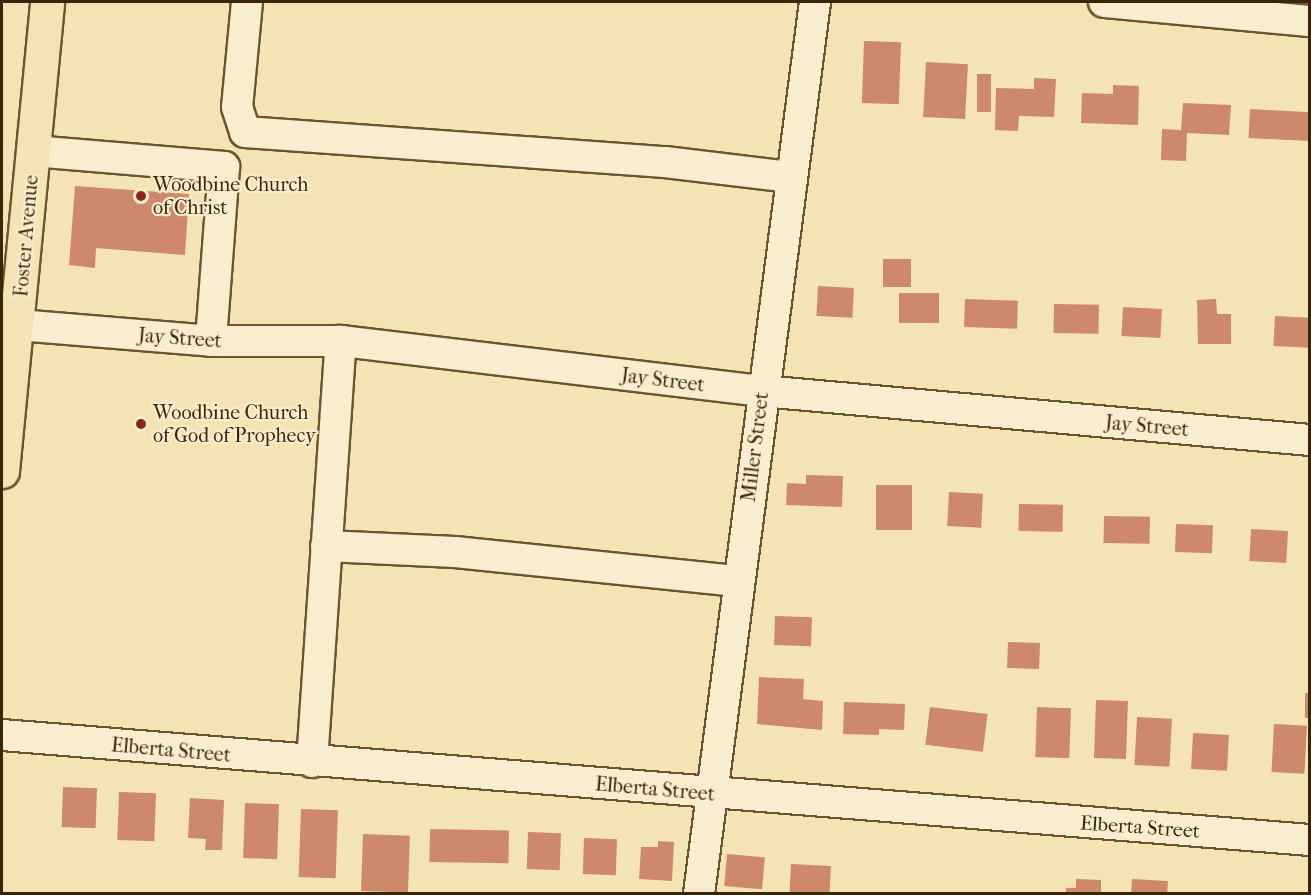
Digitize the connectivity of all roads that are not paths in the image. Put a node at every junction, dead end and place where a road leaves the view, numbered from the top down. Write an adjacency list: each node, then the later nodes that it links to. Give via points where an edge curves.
1 (47, 2): 7 (main road, Foster Avenue)
2 (247, 2): 6 (street, via 237,107)
3 (816, 2): 9 (street, Miller Street)
4 (1104, 2): 5 (street)
5 (1310, 21)
6 (245, 132): 8 (street); 9 (street, via 665,162)
7 (33, 151): 8 (street); 10 (main road, Foster Avenue)
8 (224, 167): 12 (street)
9 (791, 177): 14 (street, Miller Street)
10 (12, 273): 11 (main road, Foster Avenue)
11 (18, 325): 12 (street, Jay Street); 16 (main road, Foster Avenue)
12 (211, 341): 13 (street, Jay Street)
13 (341, 341): 14 (street, Jay Street); 17 (street)
14 (762, 392): 15 (street, Jay Street); 18 (street, Miller Street)
15 (1310, 440)
16 (2, 471)
17 (326, 546): 18 (street, via 522,558); 20 (street)
18 (738, 581): 21 (street, Miller Street)
19 (2, 735): 20 (street, Elberta Street)
20 (312, 762): 21 (street, Elberta Street)
21 (711, 794): 22 (street, Elberta Street); 23 (street, Miller Street)
22 (1310, 840)
23 (699, 894)

